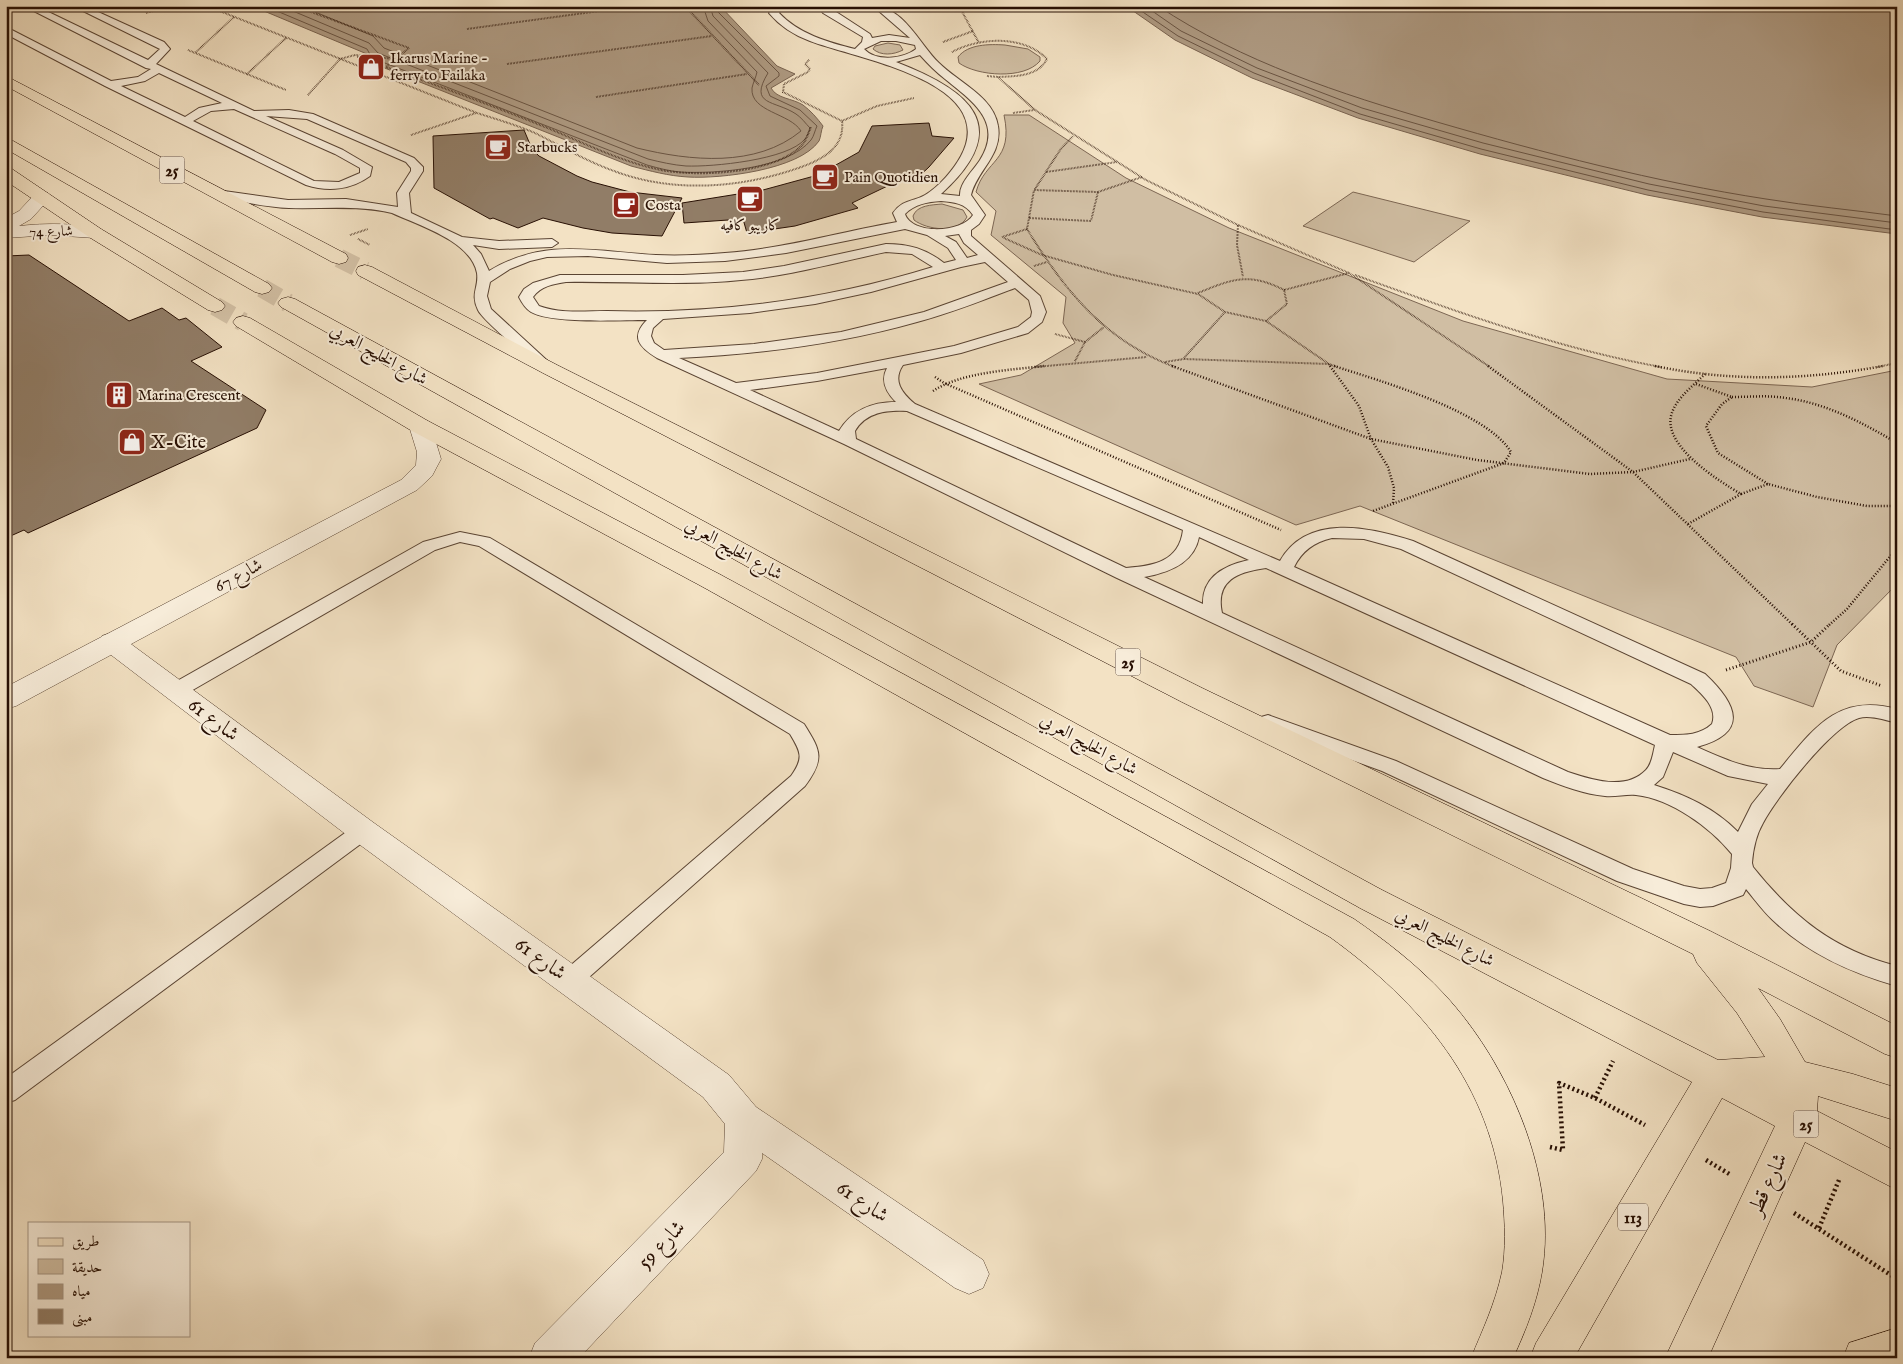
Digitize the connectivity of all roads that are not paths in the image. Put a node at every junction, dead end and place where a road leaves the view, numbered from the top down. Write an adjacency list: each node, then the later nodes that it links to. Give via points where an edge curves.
1 (28, 6): 11 (lane)
2 (77, 6): 11 (lane, via 161,44 165,49 156,56)
3 (822, 6): 7 (lane, via 867,36)
4 (877, 6): 8 (lane, via 908,31)
5 (775, 8): 9 (lane, via 777,17 798,32)
6 (6, 30): 13 (lane)
7 (866, 43): 8 (lane, via 892,38); 9 (lane, via 859,49)
8 (919, 47): 10 (lane, via 911,57); 22 (lane, via 936,66 975,96 991,118 991,149 967,184 965,195)
9 (861, 53): 10 (lane)
10 (879, 59): 21 (lane, via 927,78 954,94 973,122 971,148 958,171)
11 (153, 67): 13 (lane, via 148,76); 14 (lane)
12 (6, 80): 19 (main road, 25)
13 (109, 84): 16 (lane)
14 (235, 106): 15 (lane); 16 (lane, via 208,109)
15 (250, 113): 16 (lane, via 363,165 366,174 340,185 316,185); 24 (lane, via 309,116 410,160 417,167 416,175 403,194)
16 (187, 122)
17 (6, 142): 41 (main road)
18 (6, 173): 20 (main road)
19 (217, 194): 24 (lane, via 288,204 346,203 382,207); 32 (main road, 25)
20 (42, 197): 26 (street, شارع 74, via 25,214); 30 (main road)
21 (929, 198): 22 (lane, via 953,199); 23 (lane)
22 (972, 205): 27 (lane, via 979,215)
23 (903, 208): 25 (lane, via 901,219); 31 (lane, via 841,230 720,250 658,250 576,243 499,245)
24 (405, 214): 31 (lane)
25 (906, 225): 28 (lane); 34 (lane, via 746,256)
26 (6, 226)
27 (965, 228): 28 (lane); 33 (lane, via 965,236)
28 (931, 232): 35 (lane, via 952,245)
29 (6, 233): 30 (street, شارع 74, via 42,229)
30 (95, 233): 43 (main road)
31 (459, 240): 39 (lane, via 480,262)
32 (339, 258)
33 (987, 258): 35 (lane); 40 (lane)
34 (657, 259): 38 (lane); 39 (lane, via 550,252 506,265)
35 (964, 261): 36 (lane)
36 (941, 268): 38 (lane, via 920,252 886,248 802,267); 44 (lane, via 881,286 806,302)
37 (365, 271): 48 (main road, 25)
38 (723, 278): 44 (lane, via 566,278 544,282 526,297 531,308 549,313)
39 (484, 280): 48 (lane, via 480,296 485,311)
40 (1017, 283): 46 (lane, via 933,313 862,332 776,346); 47 (lane, via 1039,305 1037,318 1027,327 985,343)
41 (262, 288)
42 (288, 303): 59 (main road, شارع الخليج العربي / 25)
43 (215, 306)
44 (659, 316): 46 (lane, via 646,328 644,341 650,349)
45 (243, 322): 51 (main road)
46 (662, 355): 49 (lane)
47 (897, 363): 49 (lane); 50 (lane, via 891,370 891,385 894,393)
48 (550, 369): 61 (main road, 25)
49 (734, 389): 52 (lane)
50 (910, 407): 52 (lane, via 876,408 862,414 851,422 847,431); 53 (lane)
51 (420, 426): 56 (main road); 58 (street, شارع 67, via 430,457 428,467 409,485)
52 (849, 441): 55 (lane)
53 (1192, 528): 54 (lane); 55 (lane, via 1189,548 1170,564 1156,570)
54 (1277, 566): 57 (lane, via 1237,568 1225,574 1211,593 1210,605); 64 (lane); 64 (lane, via 1308,541 1329,534 1366,534 1407,545 1698,679 1719,699 1724,710 1720,729 1700,740)
55 (1123, 574): 57 (lane)
56 (712, 581): 59 (main road); 70 (main road)
57 (1214, 616): 67 (lane, via 1566,779 1602,788)
58 (111, 642): 60 (street, شارع 61); 62 (street, شارع 67)
59 (944, 664): 65 (main road, شارع الخليج العربي / 25)
60 (177, 690): 68 (street, شارع 61); 73 (lane, via 429,546 460,537 484,542 797,729 810,751 810,766 798,782)
61 (1192, 695): 69 (lane, via 1389,766 1625,875 1684,895 1714,897 1735,889); 71 (main road, 25)
62 (6, 699)
63 (1897, 716): 66 (lane, via 1880,712 1852,713 1830,727)
64 (1666, 742): 66 (lane, via 1732,771 1760,777); 67 (lane, via 1658,767 1644,782)
65 (1131, 767): 70 (main road); 75 (main road, شارع الخليج العربي / 25, via 1371,899)
66 (1784, 776): 69 (lane, via 1754,818)
67 (1634, 787): 69 (lane, via 1671,797 1705,814 1733,839)
68 (363, 831): 73 (street, شارع 61); 77 (lane)
69 (1742, 860): 72 (lane, via 1776,911 1805,934 1858,963)
70 (1305, 908): 85 (main road, via 1378,953 1442,1016 1484,1080 1510,1138 1521,1181 1526,1221 1524,1262 1517,1302 1503,1340)
71 (1698, 941): 74 (main road, 25); 76 (main road, شارع قطر, via 1752,1004)
72 (1897, 976)
73 (571, 980): 80 (street, شارع 61, via 716,1086)
74 (1897, 1043)
75 (1715, 1076): 76 (main road, via 1752,1071); 79 (main road, شارع الخليج العربي / 25); 86 (main road, 113)
76 (1794, 1076): 78 (main road); 79 (main road, شارع قطر, via 1800,1104)
77 (6, 1092)
78 (1897, 1105)
79 (1797, 1119): 81 (main road, شارع الخليج العربي / 25); 87 (main road, شارع قطر)
80 (742, 1120): 82 (street, شارع 61); 84 (street, شارع 59, via 743,1159)
81 (1897, 1172)
82 (969, 1274)
83 (1897, 1349): 88 (main road)
84 (550, 1358)
85 (1492, 1358)
86 (1551, 1358)
87 (1686, 1358)
88 (1864, 1358)

